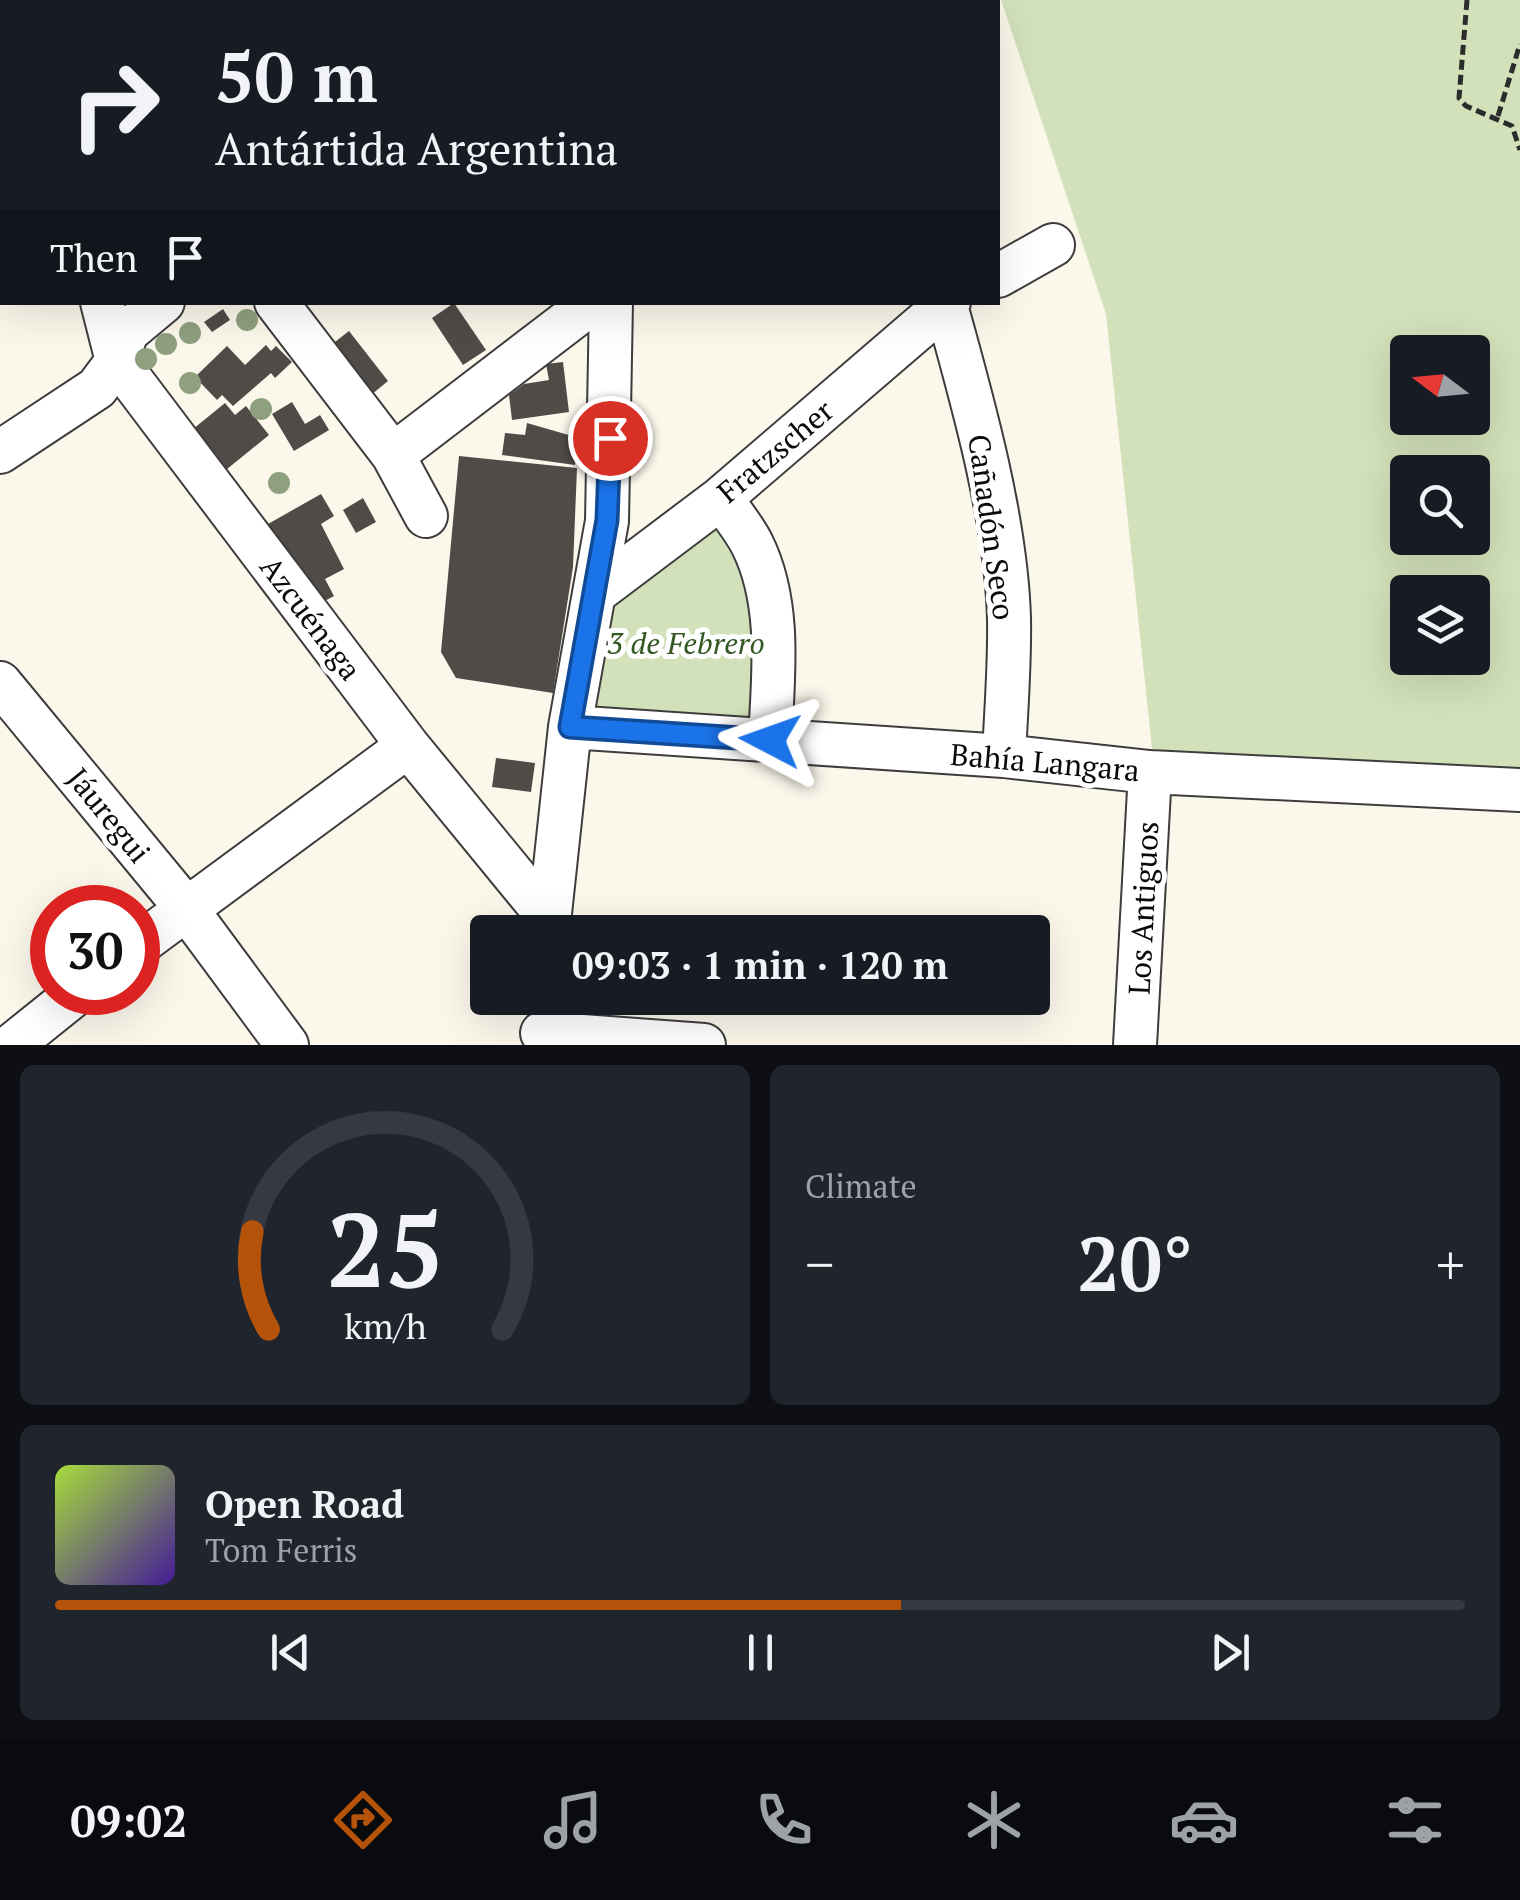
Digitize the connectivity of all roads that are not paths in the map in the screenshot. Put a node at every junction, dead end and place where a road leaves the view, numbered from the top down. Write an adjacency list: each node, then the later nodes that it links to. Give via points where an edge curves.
1 (1053, 246): 2 (street)
2 (1000, 275)
3 (103, 305): 10 (street, Azcuénaga)
4 (159, 305): 10 (street, via 127,332)
5 (278, 305): 12 (street)
6 (589, 305): 12 (street)
7 (611, 305): 15 (street, via 607,520)
8 (945, 305): 13 (street, Fratzscher)
9 (948, 305): 20 (street, Cañadón Seco, via 978,423 1002,559 1009,616)
10 (117, 361): 11 (street, via 96,388); 19 (street, Azcuénaga)
11 (0, 452)
12 (393, 455): 14 (street)
13 (721, 498): 15 (street, Fratzscher); 18 (street, via 752,543 769,600)
14 (426, 516)
15 (595, 593): 17 (street)
16 (0, 683): 23 (street, Jáuregui)
17 (570, 727): 18 (street, Bahía Langara); 25 (street)
18 (770, 740): 20 (street, Bahía Langara)
19 (408, 746): 23 (street); 24 (street, Azcuénaga)
20 (1004, 756): 21 (street, Bahía Langara)
21 (1150, 772): 22 (street, Bahía Langara); 32 (street, Los Antiguos)
22 (1520, 790)
23 (185, 908): 26 (street); 30 (street, Jáuregui)
24 (540, 915)
25 (549, 915)
26 (160, 928)
27 (49, 1015): 29 (street)
28 (542, 1025): 31 (street)
29 (12, 1045)
30 (288, 1045)
31 (704, 1045)
32 (1135, 1045)

